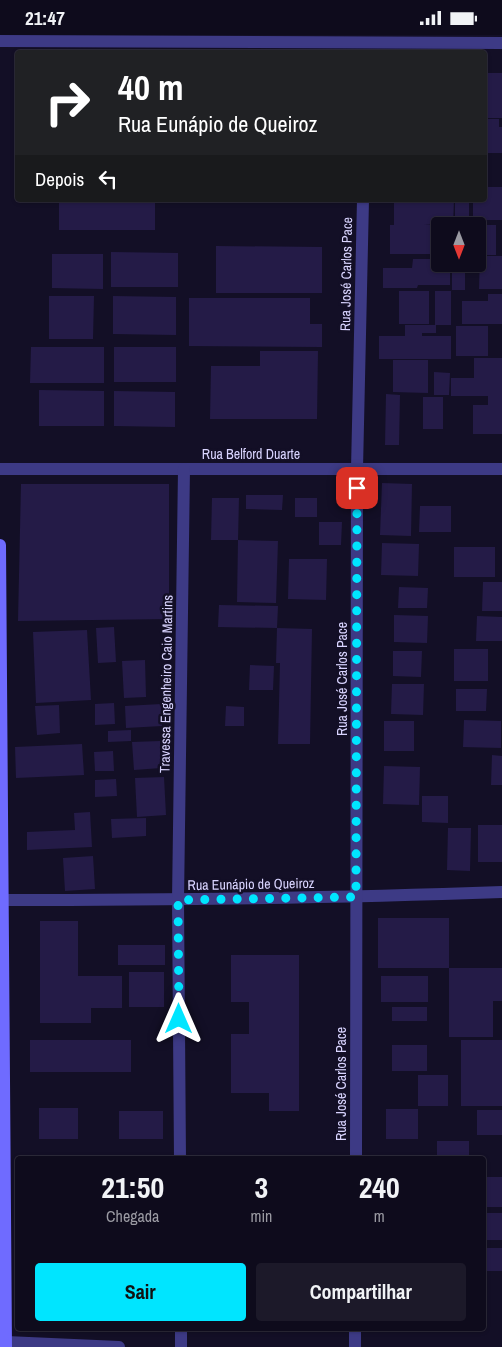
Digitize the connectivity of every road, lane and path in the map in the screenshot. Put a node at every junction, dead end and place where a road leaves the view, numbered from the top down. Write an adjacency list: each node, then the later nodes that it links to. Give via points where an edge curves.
1 (193, 38): 2 (street); 3 (street)
2 (0, 41)
3 (366, 43): 4 (street)
4 (502, 43)
5 (363, 202): 8 (street, Rua José Carlos Pace)
6 (0, 469): 7 (street, Rua Belford Duarte)
7 (184, 469): 8 (street, Rua Belford Duarte); 14 (street, Travessa Engenheiro Caio Martins)
8 (357, 469): 9 (street, Rua Belford Duarte); 12 (street, Rua José Carlos Pace)
9 (502, 469)
10 (0, 545): 13 (main road)
11 (502, 892): 12 (street, Rua Eunápio de Queiroz)
12 (356, 897): 14 (street, Rua Eunápio de Queiroz); 16 (street, Rua José Carlos Pace)
13 (2, 899): 14 (street, Rua Eunápio de Queiroz); 19 (main road)
14 (178, 900): 15 (street, Travessa Engenheiro Caio Martins)
15 (180, 1156)
16 (356, 1156)
17 (181, 1331): 21 (street)
18 (355, 1331): 22 (street)
19 (6, 1345): 20 (street)
20 (118, 1347)
21 (181, 1347)
22 (355, 1347)

